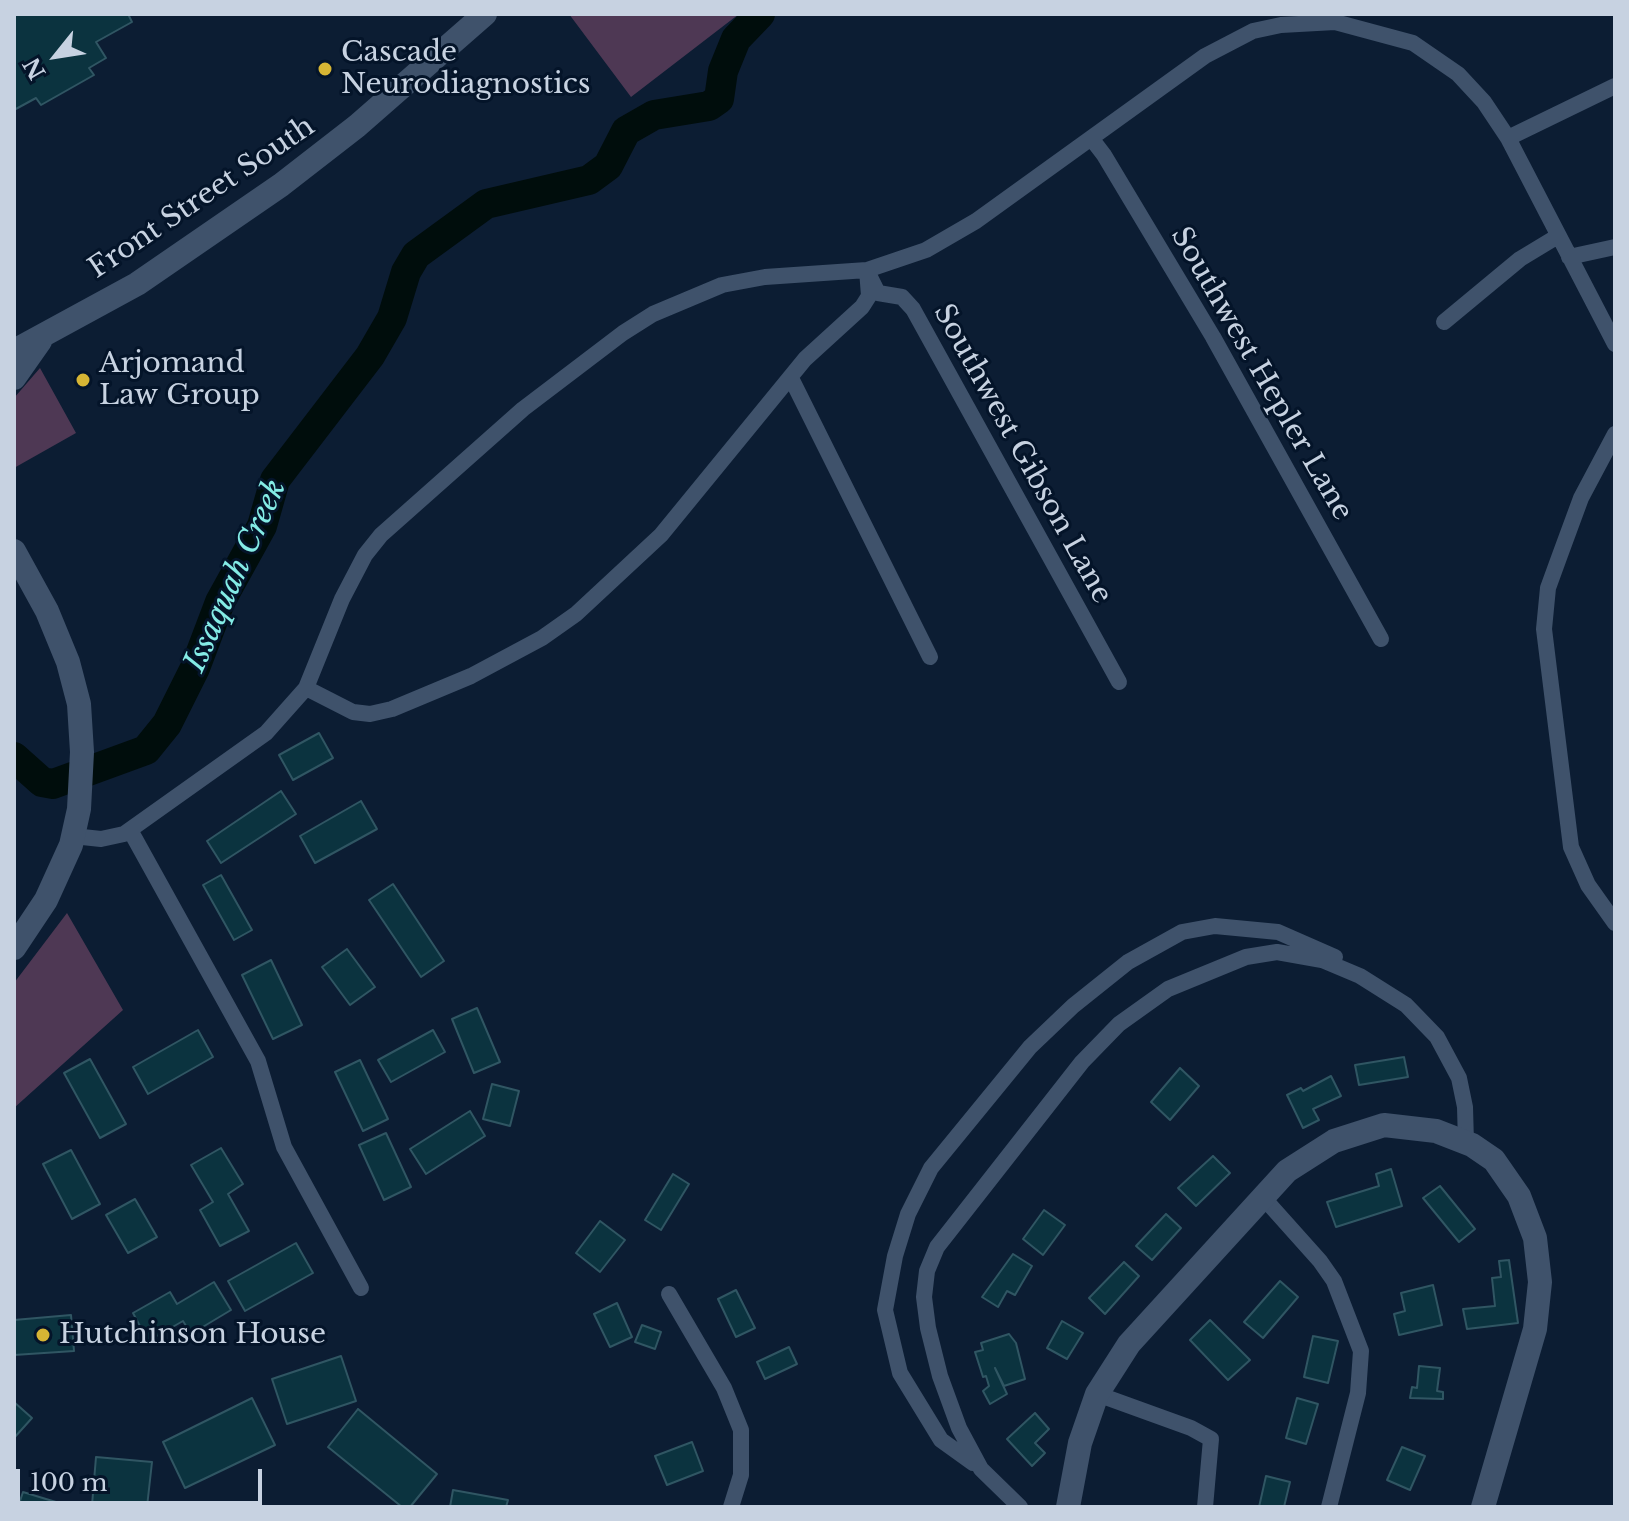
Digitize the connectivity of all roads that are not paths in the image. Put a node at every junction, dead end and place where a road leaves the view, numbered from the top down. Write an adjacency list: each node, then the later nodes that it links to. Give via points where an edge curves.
1 (485, 14): 10 (street, Front Street South, via 281,185 137,284)
2 (1615, 86): 4 (street)
3 (1091, 138): 4 (street, via 1226,44 1253,31 1309,22 1335,22 1413,43 1458,74); 8 (street, via 951,237); 17 (street, Southwest Hepler Lane, via 1213,337)
4 (1508, 138): 5 (street)
5 (1558, 236): 7 (street); 9 (street, via 1520,259)
6 (1615, 247): 7 (street)
7 (1569, 257): 11 (street)
8 (867, 270): 14 (street, via 867,300); 19 (street, Southwest Gibson Lane, via 878,293 902,297 913,309); 20 (street, via 722,285 653,314 593,355 523,409 381,535 342,599)
9 (1444, 322)
10 (44, 335): 12 (street, Front Street South); 13 (street)
11 (1615, 344)
12 (14, 351)
13 (14, 378)
14 (791, 378): 18 (street); 20 (street, via 652,545 542,638 426,697 381,712 353,712)
15 (1615, 434): 23 (street, via 1581,498 1544,611 1567,827 1584,876)
16 (14, 551): 22 (street, via 51,620 79,704 82,752)
17 (1381, 639)
18 (930, 657)
19 (1119, 682)
20 (306, 688): 21 (street, via 266,733)
21 (130, 830): 22 (street, via 109,839); 28 (street, via 258,1061 284,1147)
22 (73, 836): 24 (street, via 46,900)
23 (1615, 923)
24 (14, 948)
25 (1360, 976): 26 (street, via 1406,1005 1443,1045 1459,1078); 31 (street, via 1322,960 1277,952 1246,957 1168,989 1119,1024 1082,1062 937,1247 926,1284 928,1328 959,1428); 31 (street, via 1328,951 1278,932 1215,926 1182,932 1128,962 1073,1006 1030,1047 931,1168 908,1214 885,1310 900,1373 932,1427 941,1440)
26 (1466, 1143): 27 (street, via 1436,1131 1384,1125 1334,1141); 37 (street, via 1494,1160 1519,1196 1535,1238 1540,1282 1535,1329)
27 (1261, 1195): 30 (street, via 1129,1344); 36 (street, via 1334,1281 1361,1351 1358,1393)
28 (361, 1288)
29 (669, 1294): 32 (street, via 729,1398 741,1430 741,1475)
30 (1097, 1394): 34 (street, via 1080,1443); 35 (street, via 1211,1439)
31 (981, 1469): 33 (street)
32 (731, 1507)
33 (1020, 1507)
34 (1068, 1507)
35 (1205, 1507)
36 (1329, 1507)
37 (1483, 1507)

